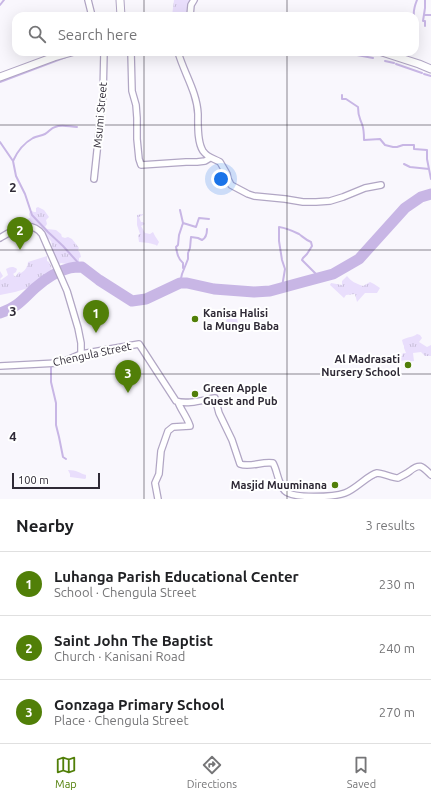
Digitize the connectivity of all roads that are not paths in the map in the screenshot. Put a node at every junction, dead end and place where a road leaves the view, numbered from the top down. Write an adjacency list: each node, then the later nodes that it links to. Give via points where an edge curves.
1 (88, 0): 4 (street)
2 (120, 0): 5 (main road)
3 (194, 0): 6 (street)
4 (91, 12)
5 (121, 12)
6 (190, 12)
7 (58, 56): 13 (main road)
8 (104, 56): 15 (street, Msumi Street, via 103,95)
9 (131, 56): 14 (street, via 132,92 137,113 137,140 141,165 205,161)
10 (179, 56): 14 (street, via 195,99 200,142 203,151)
11 (394, 56): 12 (main road)
12 (431, 69)
13 (0, 77)
14 (210, 158): 16 (street, via 220,162 231,185 254,196 303,202 330,201)
15 (94, 179)
16 (381, 185)
17 (0, 238): 18 (street, via 18,228 36,228 42,234 67,291 78,328)
18 (81, 354): 19 (street, Chengula Street, via 58,363); 20 (street, Chengula Street, via 139,344)
19 (0, 366)
20 (177, 401): 21 (street, via 215,398 240,464 247,466 273,463 284,491 295,496 323,497 344,493 378,473 398,478 419,466); 22 (street, via 190,426 173,427 168,431 155,482)
21 (431, 475)
22 (158, 499)

